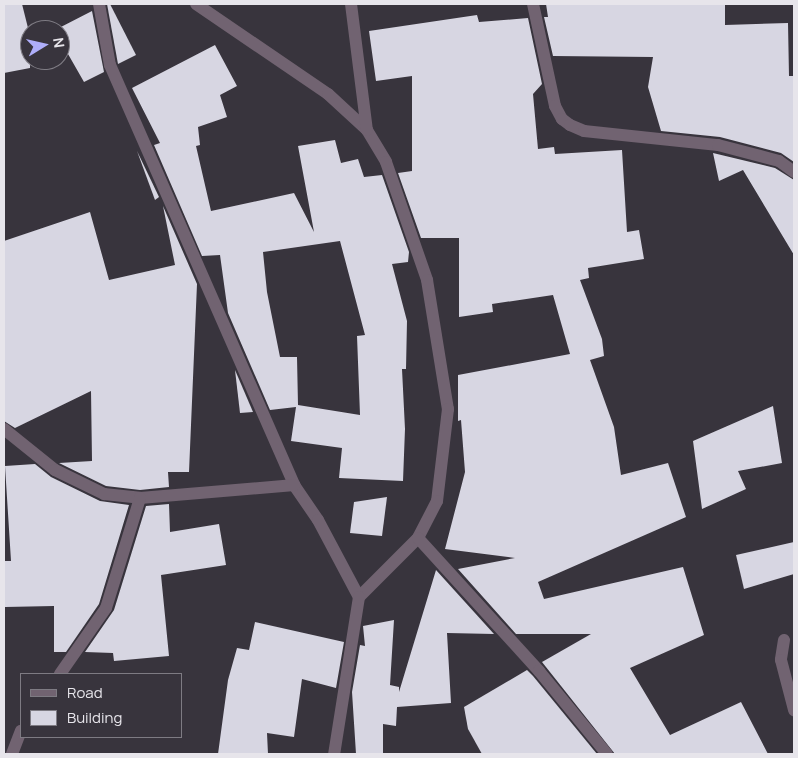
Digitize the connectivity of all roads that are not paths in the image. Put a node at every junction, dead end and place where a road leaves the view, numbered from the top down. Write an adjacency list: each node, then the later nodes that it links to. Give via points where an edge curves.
1 (99, 4): 8 (street, via 110,65)
2 (196, 4): 5 (street, via 328,94)
3 (351, 4): 5 (street)
4 (533, 4): 6 (street, via 555,106 562,119 570,125 584,130 718,145 779,161)
5 (367, 130): 10 (street, via 386,162 427,280 448,409 437,501)
6 (794, 172)
7 (4, 429): 9 (street, via 55,470 81,485 104,494)
8 (294, 485): 9 (street); 11 (street, via 318,520)
9 (140, 498): 13 (street, via 106,608)
10 (418, 538): 11 (street); 18 (street, via 539,671)
11 (358, 597): 17 (street)
12 (784, 640): 14 (street, via 781,660)
13 (61, 673)
14 (794, 710)
15 (20, 733): 16 (street)
16 (12, 754)
17 (334, 754)
18 (607, 754)

